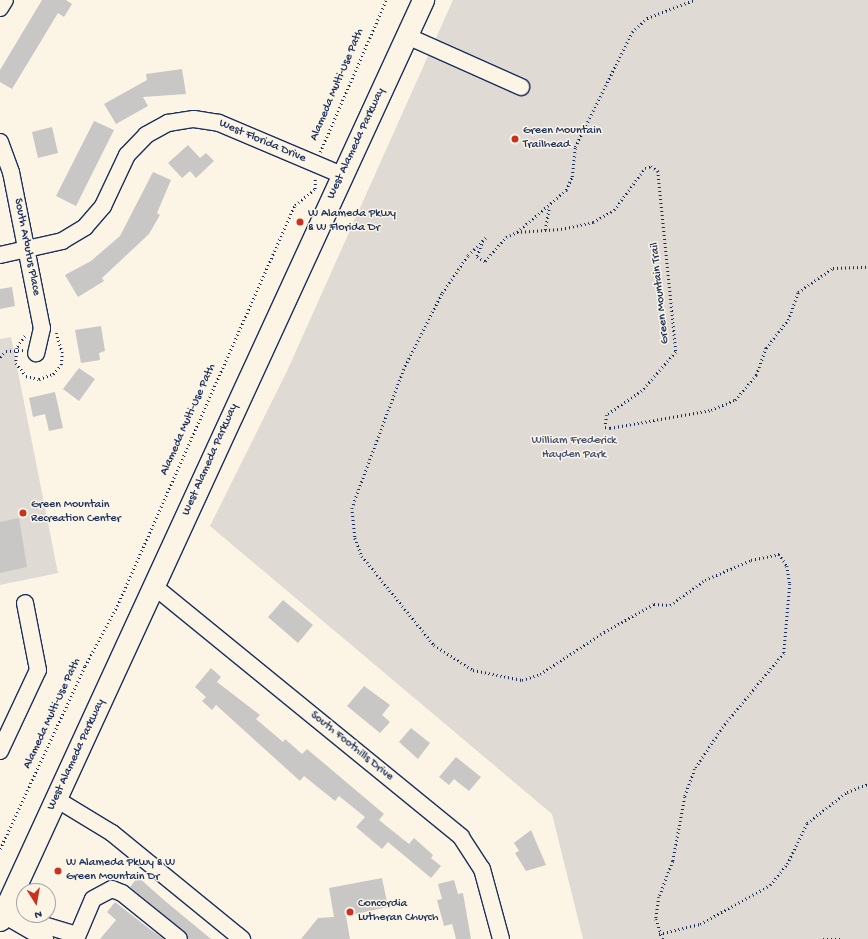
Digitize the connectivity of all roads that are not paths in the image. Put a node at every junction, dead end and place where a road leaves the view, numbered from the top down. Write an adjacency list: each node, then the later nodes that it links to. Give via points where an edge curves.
1 (5, 0): 3 (street)
2 (423, 0): 4 (main road, West Alameda Parkway)
3 (0, 8)
4 (407, 36): 5 (street); 7 (main road, West Alameda Parkway)
5 (521, 88)
6 (0, 142): 8 (street, South Arbutus Place, via 11,172)
7 (342, 175): 8 (street, West Florida Drive, via 219,123 194,119 168,123 146,135 127,155 103,206 84,227 62,241); 11 (main road, West Alameda Parkway)
8 (27, 250): 9 (street, West Florida Drive); 10 (street, South Arbutus Place, via 42,328)
9 (0, 255)
10 (36, 353)
11 (155, 587): 14 (main road, West Alameda Parkway); 20 (street, South Foothills Drive, via 460,837 482,869)
12 (26, 604): 13 (street, via 38,670)
13 (0, 751)
14 (56, 799): 15 (main road, West Alameda Parkway); 19 (street, via 112,833)
15 (1, 915): 16 (street); 17 (street)
16 (76, 937): 18 (street, via 93,899 112,889 122,893)
17 (45, 939)
18 (179, 939)
19 (242, 939)
20 (501, 939)

